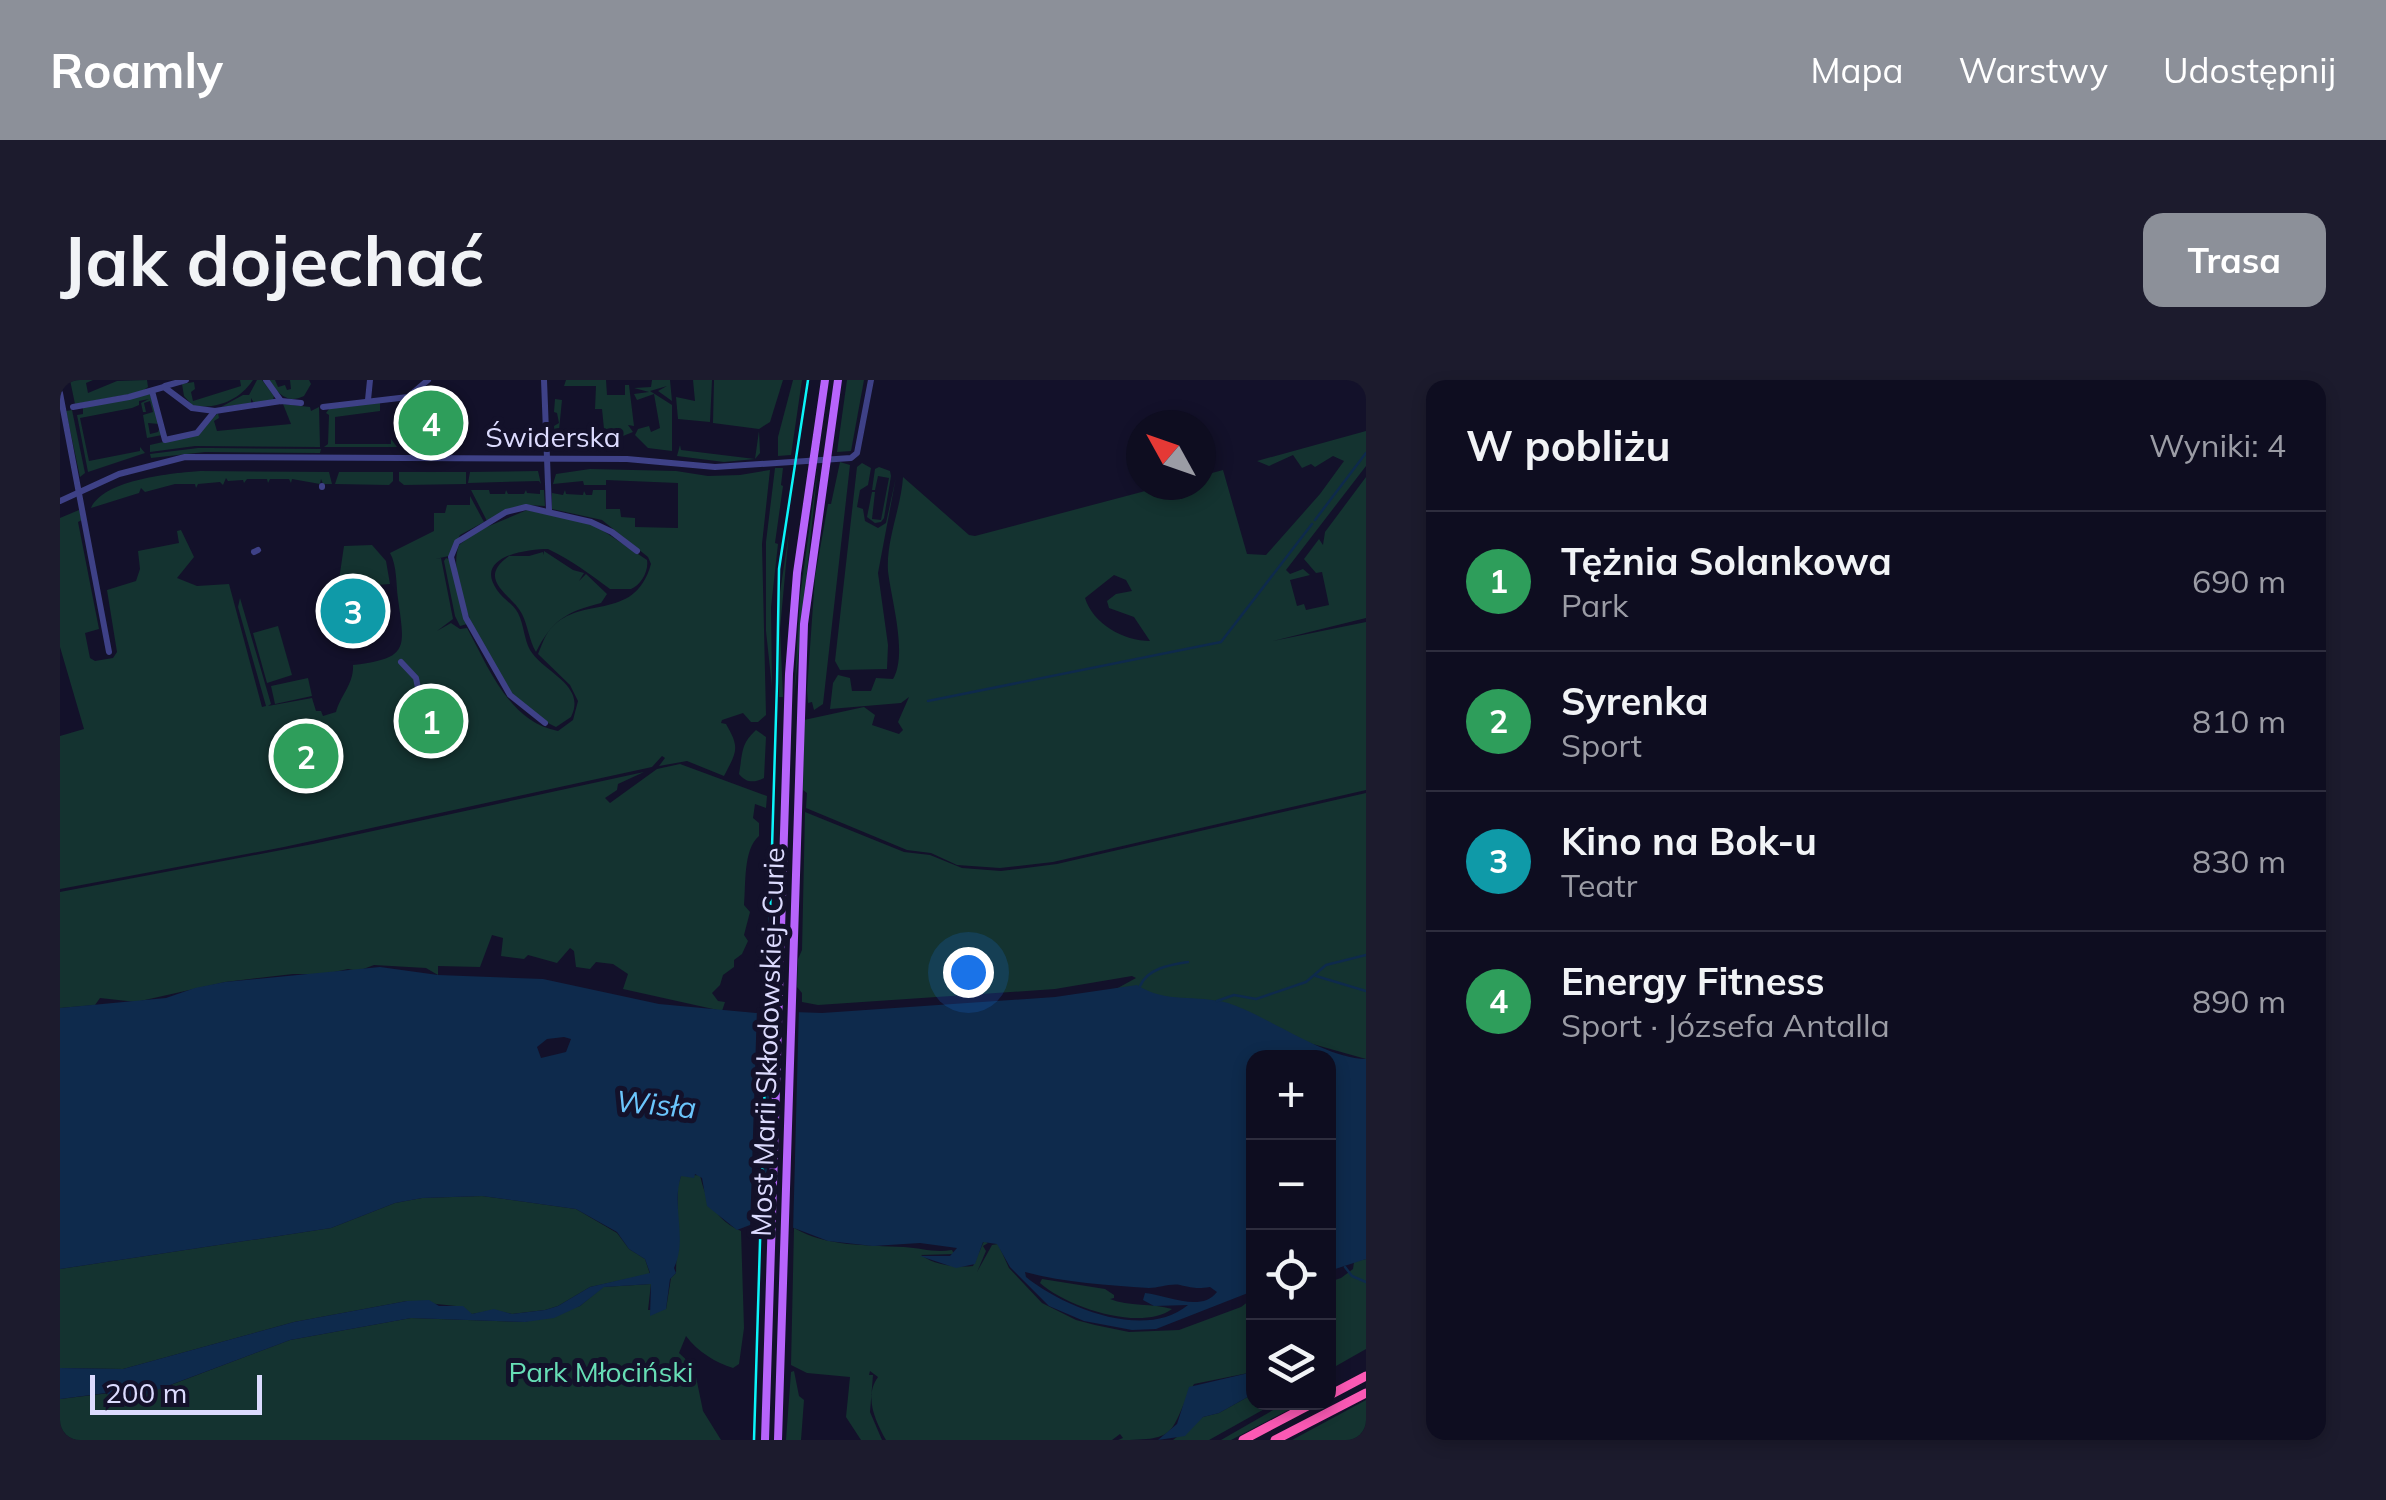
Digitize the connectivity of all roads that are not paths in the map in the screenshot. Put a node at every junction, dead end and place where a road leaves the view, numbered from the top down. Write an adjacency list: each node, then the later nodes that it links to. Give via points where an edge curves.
1 (186, 380): 9 (street)
2 (266, 380): 13 (street)
3 (370, 380): 12 (street)
4 (428, 380): 12 (street, via 408,397)
5 (544, 380): 18 (street)
6 (825, 380): 33 (main road, Most Marii Skłodowskiej-Curie, via 792,622)
7 (838, 380): 34 (main road, Most Marii Skłodowskiej-Curie, via 808,592 801,699)
8 (871, 380): 18 (street, Świderska, via 851,458 735,468)
9 (164, 386): 10 (street); 17 (street, via 192,408)
10 (152, 391): 15 (street); 17 (street, via 165,440 197,433)
11 (60, 393): 19 (street)
12 (368, 400): 16 (street)
13 (282, 401): 14 (street); 17 (street)
14 (301, 403)
15 (73, 407)
16 (323, 407)
17 (215, 411)
18 (547, 460): 19 (street, Świderska, via 185,457); 21 (street)
19 (78, 492): 20 (street, Świderska); 23 (street)
20 (60, 501)
21 (548, 510): 22 (street, via 602,526); 26 (street, via 506,512 462,536 452,557 466,618 510,695)
22 (637, 551)
23 (109, 652)
24 (401, 662): 27 (street, via 416,678)
25 (407, 720): 27 (street)
26 (544, 723)
27 (425, 726): 28 (street)
28 (411, 735)
29 (1366, 1376): 30 (highway)
30 (1336, 1392)
31 (1366, 1393): 36 (highway)
32 (1300, 1410): 35 (highway)
33 (765, 1440)
34 (778, 1440)
35 (1243, 1440)
36 (1275, 1440)

